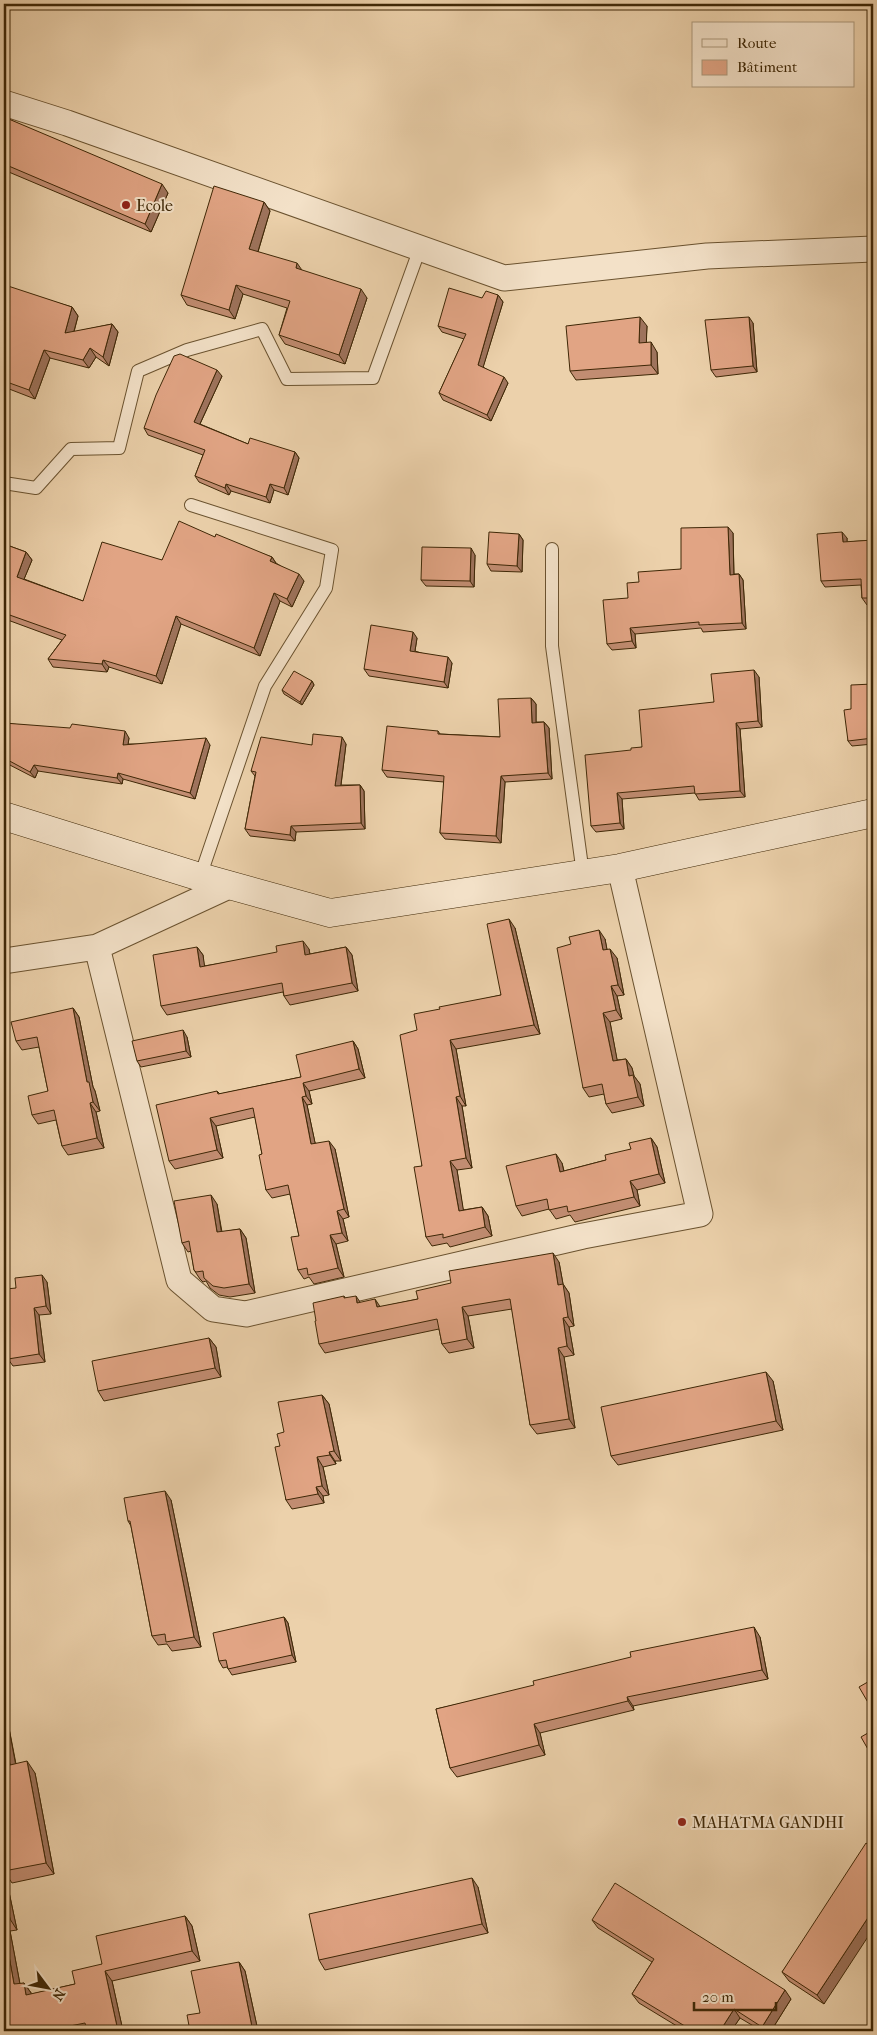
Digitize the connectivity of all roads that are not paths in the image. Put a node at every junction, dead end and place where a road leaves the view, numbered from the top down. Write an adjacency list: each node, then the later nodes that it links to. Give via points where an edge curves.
1 (4, 103): 2 (street)
2 (420, 248): 3 (street, via 504,278 707,256); 4 (lane, via 373,378 288,379 262,329 188,350 138,371 119,448 71,450 36,488)
3 (873, 249)
4 (4, 483)
5 (191, 505): 11 (lane, via 332,550 326,588 265,686)
6 (552, 549): 10 (lane, via 552,646)
7 (873, 813): 9 (main road)
8 (4, 816): 11 (main road)
9 (620, 868): 10 (main road); 13 (street, via 700,1214 583,1236 246,1314 213,1309 179,1280)
10 (582, 874): 12 (main road, via 330,913)
11 (200, 876): 12 (main road)
12 (231, 885): 13 (street)
13 (98, 947): 14 (street)
14 (4, 961)

